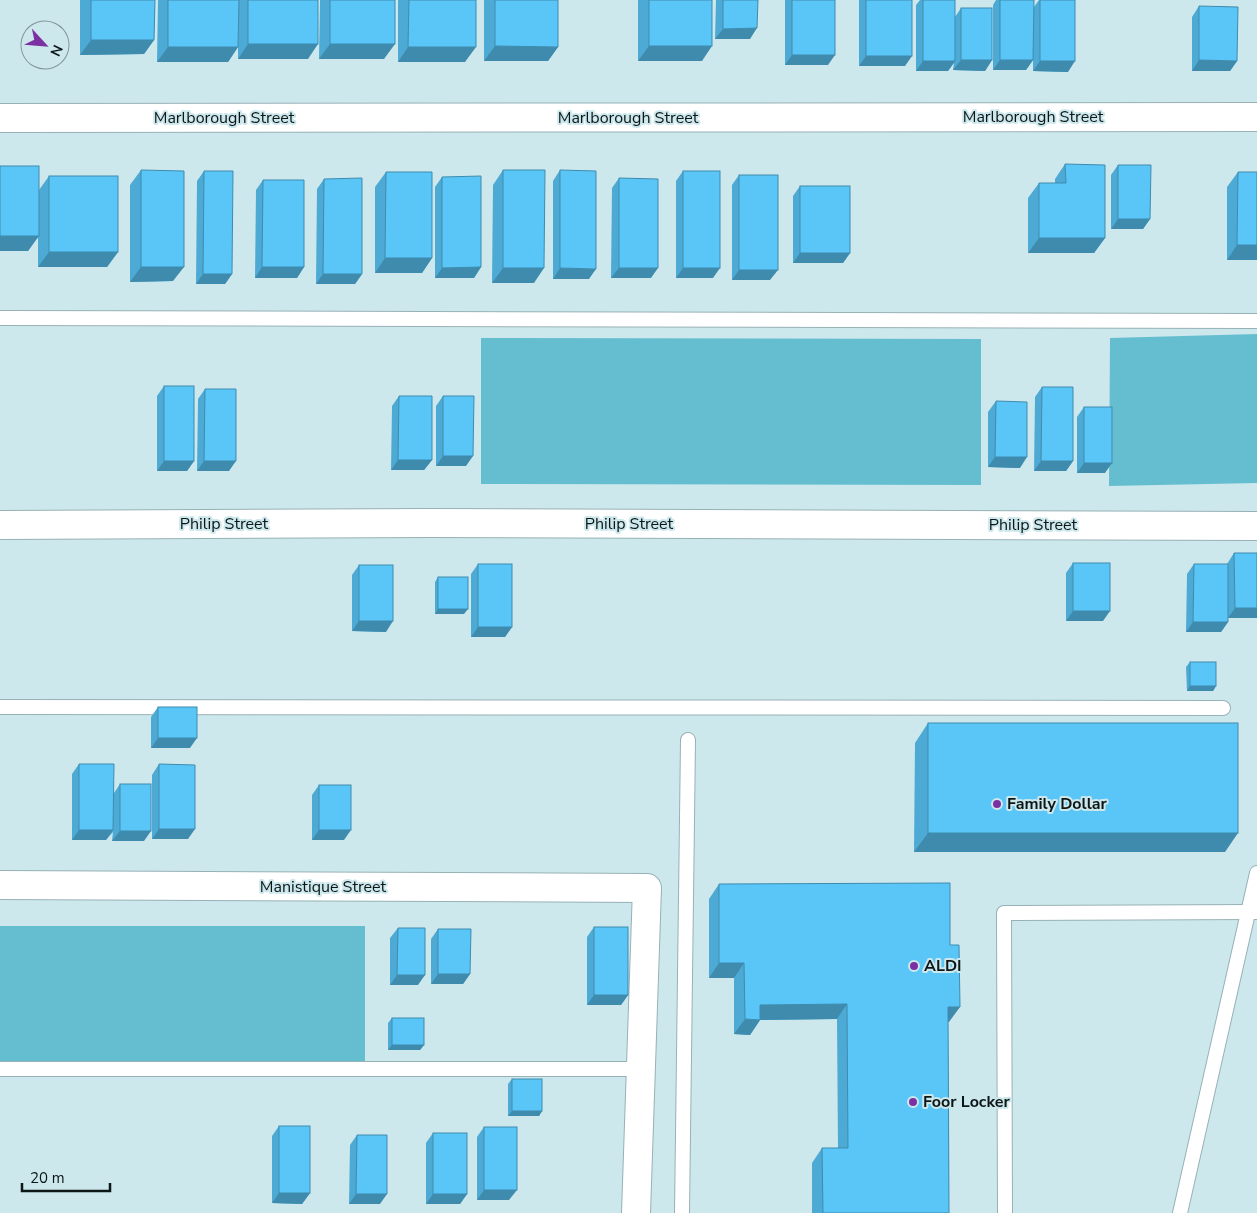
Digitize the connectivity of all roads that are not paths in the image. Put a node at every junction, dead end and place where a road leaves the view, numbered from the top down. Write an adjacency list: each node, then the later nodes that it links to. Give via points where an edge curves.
1 (1257, 117): 2 (street, Marlborough Street)
2 (0, 118)
3 (0, 318): 4 (lane)
4 (1257, 321)
5 (0, 525): 6 (street, Philip Street)
6 (1257, 526)
7 (0, 707): 8 (lane)
8 (1223, 708)
9 (688, 740): 16 (lane)
10 (1257, 873): 12 (lane)
11 (0, 885): 14 (street, Manistique Street, via 647,888)
12 (1253, 912): 17 (lane, via 1004,913); 18 (lane)
13 (0, 1069): 14 (lane)
14 (641, 1069): 15 (street)
15 (636, 1213)
16 (682, 1213)
17 (1005, 1213)
18 (1180, 1213)

